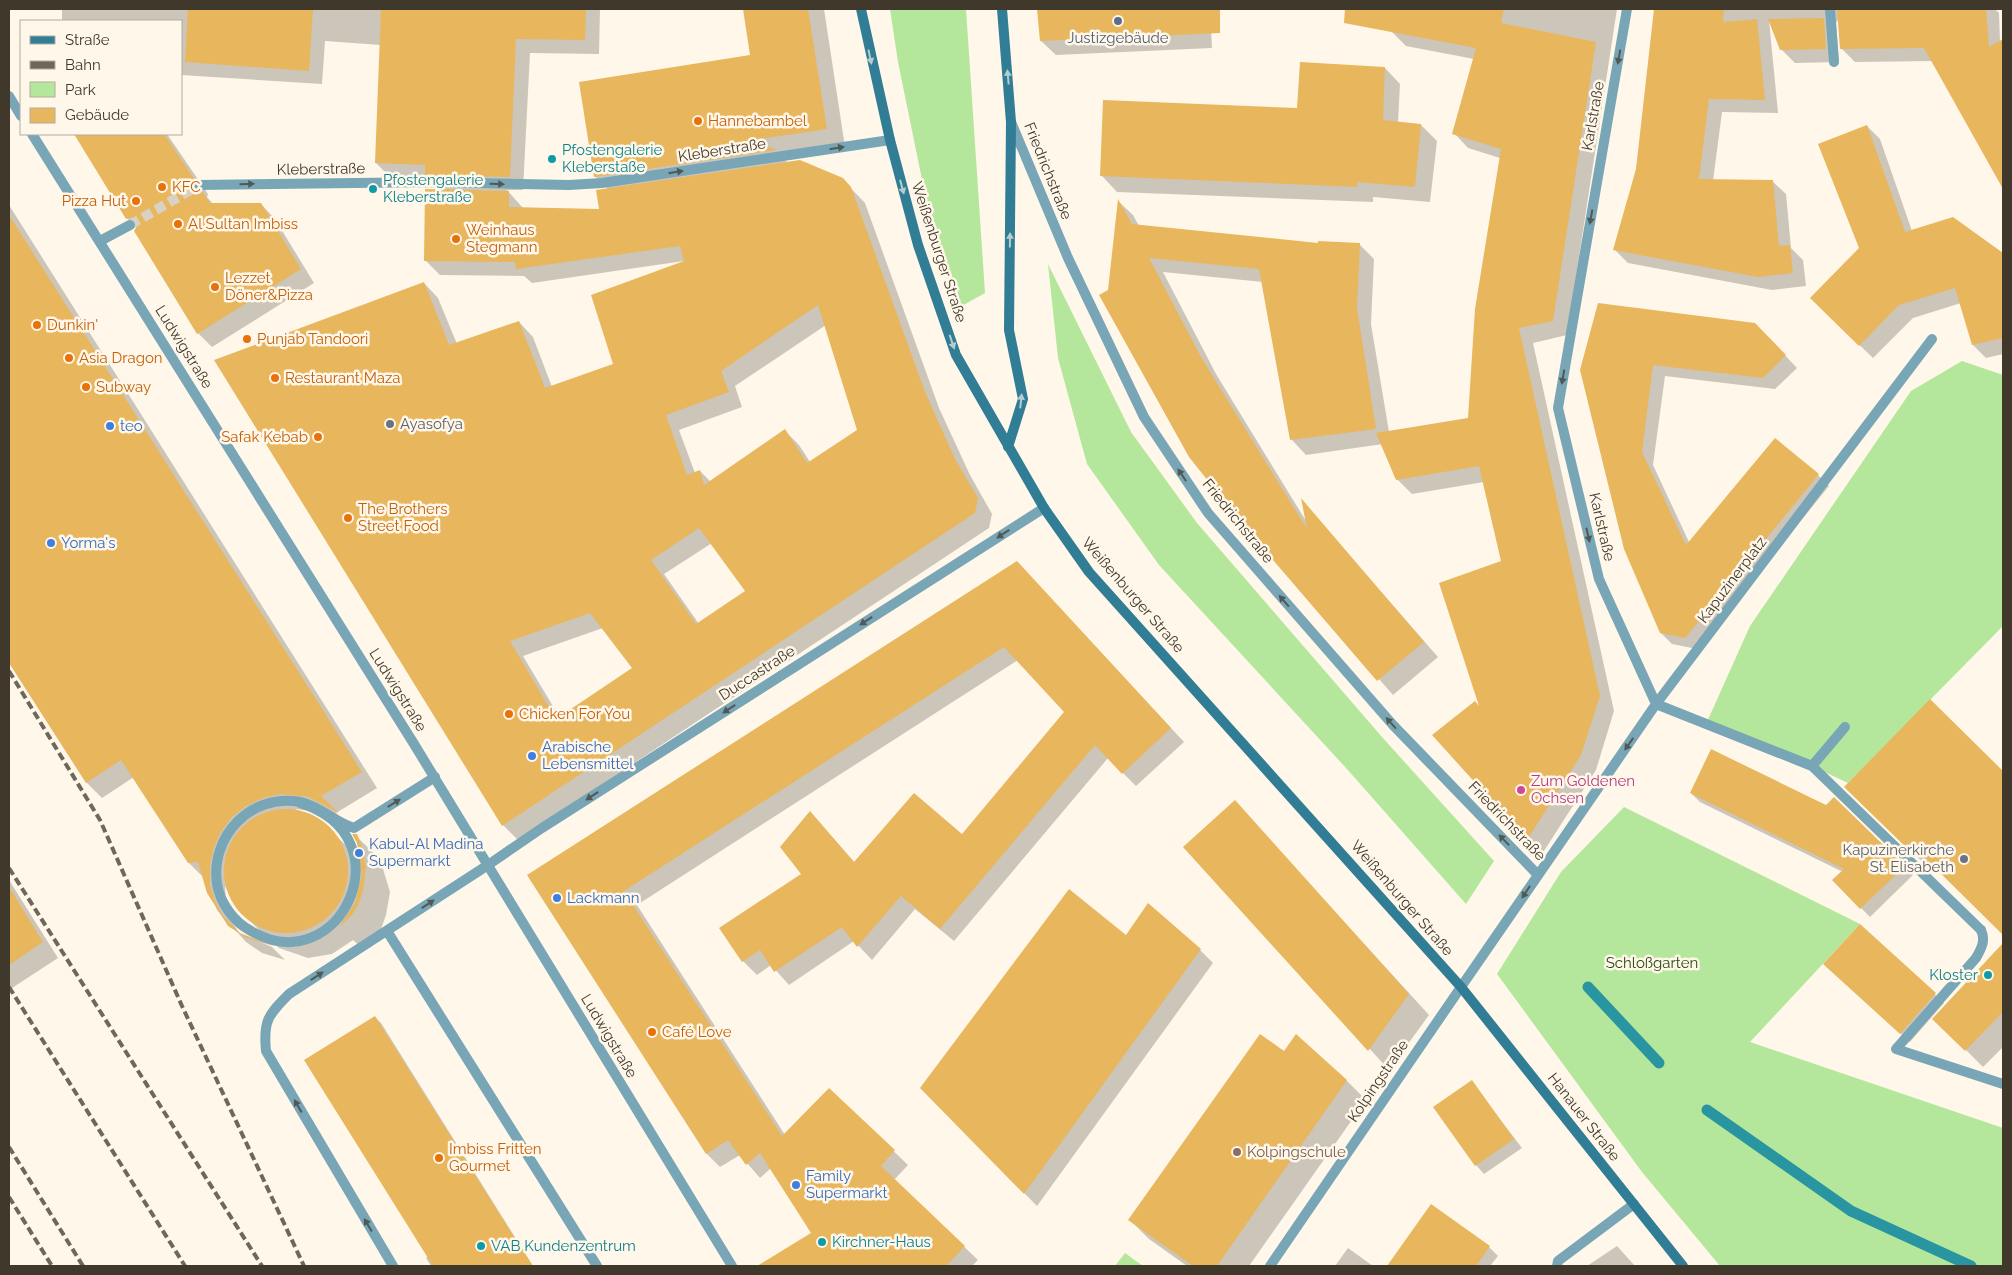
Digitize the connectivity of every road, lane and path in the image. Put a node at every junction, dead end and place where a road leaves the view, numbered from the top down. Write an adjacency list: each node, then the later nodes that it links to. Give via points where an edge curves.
1 (861, 9): 10 (main road, Weißenburger Straße, one-way to 10)
2 (1002, 9): 8 (main road, Friedrichstraße, one-way to 2)
3 (1627, 9): 17 (street, Karlstraße, one-way to 17, via 1558,408 1599,579)
4 (1830, 9): 5 (street)
5 (1834, 62)
6 (9, 96): 7 (street)
7 (20, 114)
8 (1011, 122): 15 (main road, Friedrichstraße, one-way to 8, via 1023,399 1009,330); 23 (street, Friedrichstraße, one-way to 8, via 1393,724 1208,514 1144,417 1068,258)
9 (33, 135): 13 (street, Ludwigstraße)
10 (890, 140): 11 (street, Kleberstraße, one-way to 10, via 602,183); 15 (main road, Weißenburger Straße, one-way to 15, via 918,246 956,355)
11 (199, 185)
12 (130, 224): 13 (street)
13 (100, 241): 20 (street, Ludwigstraße)
14 (1932, 339): 17 (street, Kapuzinerplatz)
15 (1008, 448): 16 (main road, Weißenburger Straße)
16 (1044, 508): 22 (street, Duccastraße, one-way to 22); 25 (main road, Weißenburger Straße, via 1089,572)
17 (1656, 704): 19 (street); 23 (street, one-way to 23)
18 (1845, 727): 19 (street)
19 (1812, 766): 26 (street, via 1984,936 1976,958 1896,1049)
20 (435, 778): 21 (street, one-way to 20, via 314,808 333,820 346,834 357,872 351,898 341,916 322,932 292,941 262,937 244,928 230,914 220,893 216,870 221,845 234,824 256,808 276,801 301,802 322,810 354,828); 22 (street, Ludwigstraße)
21 (300, 804)
22 (488, 865): 24 (street, Duccastraße, one-way to 22); 30 (street, Ludwigstraße)
23 (1538, 875): 25 (street, one-way to 25)
24 (387, 931): 28 (street, Duccastraße, one-way to 24, via 266,1051 264,1029 273,1010 289,994); 29 (street)
25 (1460, 987): 27 (main road, Hanauer Straße); 31 (street, Kolpingstraße)
26 (2003, 1084)
27 (1634, 1204): 32 (street, via 1558,1261); 33 (main road, Hanauer Straße)
28 (394, 1266)
29 (597, 1266)
30 (732, 1266)
31 (1270, 1266)
32 (1557, 1266)
33 (1683, 1266)

